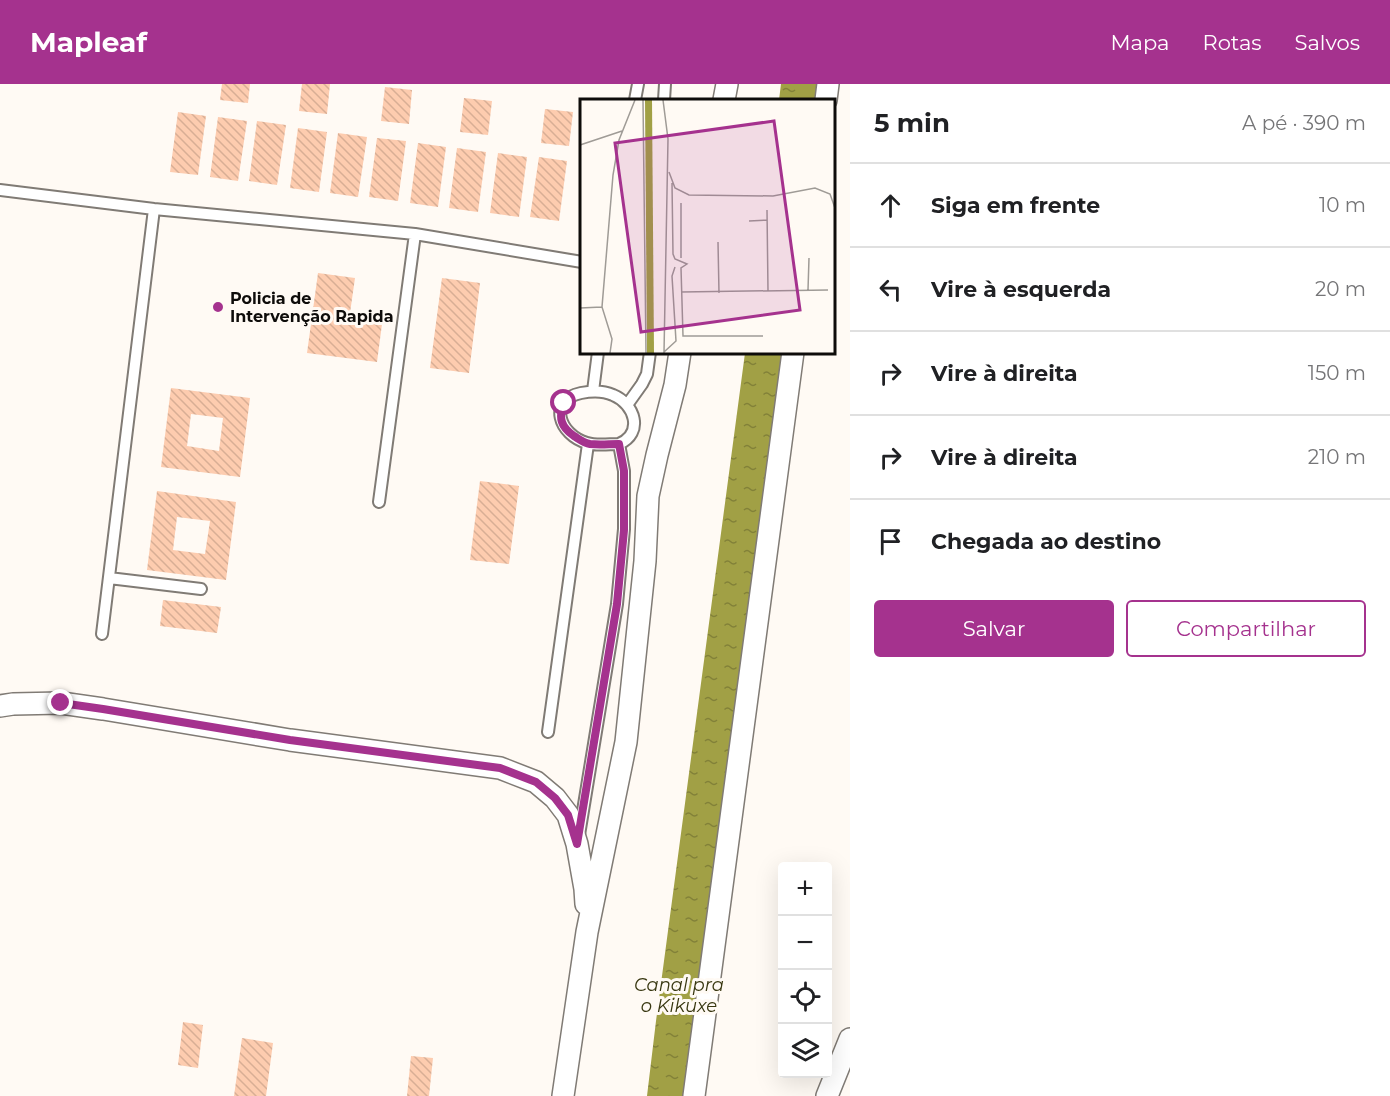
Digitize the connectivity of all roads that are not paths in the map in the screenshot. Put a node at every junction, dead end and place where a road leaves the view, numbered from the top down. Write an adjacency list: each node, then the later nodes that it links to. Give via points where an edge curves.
1 (638, 84): 5 (lane)
2 (665, 84): 6 (lane)
3 (727, 84): 7 (street)
4 (828, 84): 8 (street)
5 (635, 99)
6 (664, 99)
7 (724, 99)
8 (826, 99)
9 (0, 190): 10 (lane)
10 (154, 209): 11 (lane); 22 (lane)
11 (415, 234): 12 (lane); 21 (lane)
12 (580, 262)
13 (598, 354): 17 (lane)
14 (650, 354): 18 (lane, via 647,374)
15 (680, 354): 28 (street, via 648,496 626,742)
16 (793, 354): 31 (street)
17 (593, 391): 18 (lane, via 611,394); 19 (lane, via 570,397 561,411 567,431)
18 (627, 405): 20 (lane, via 633,430)
19 (588, 444): 20 (lane); 26 (lane)
20 (619, 444): 27 (lane, via 624,471 624,530 617,604)
21 (379, 502)
22 (109, 578): 23 (lane); 24 (lane)
23 (201, 589)
24 (102, 634)
25 (0, 706): 27 (street, via 61,703 290,740 500,768 536,782 555,798 568,815)
26 (548, 732)
27 (577, 844): 28 (street)
28 (587, 932): 30 (street)
29 (850, 1039): 32 (street)
30 (563, 1096)
31 (694, 1096)
32 (827, 1096)

